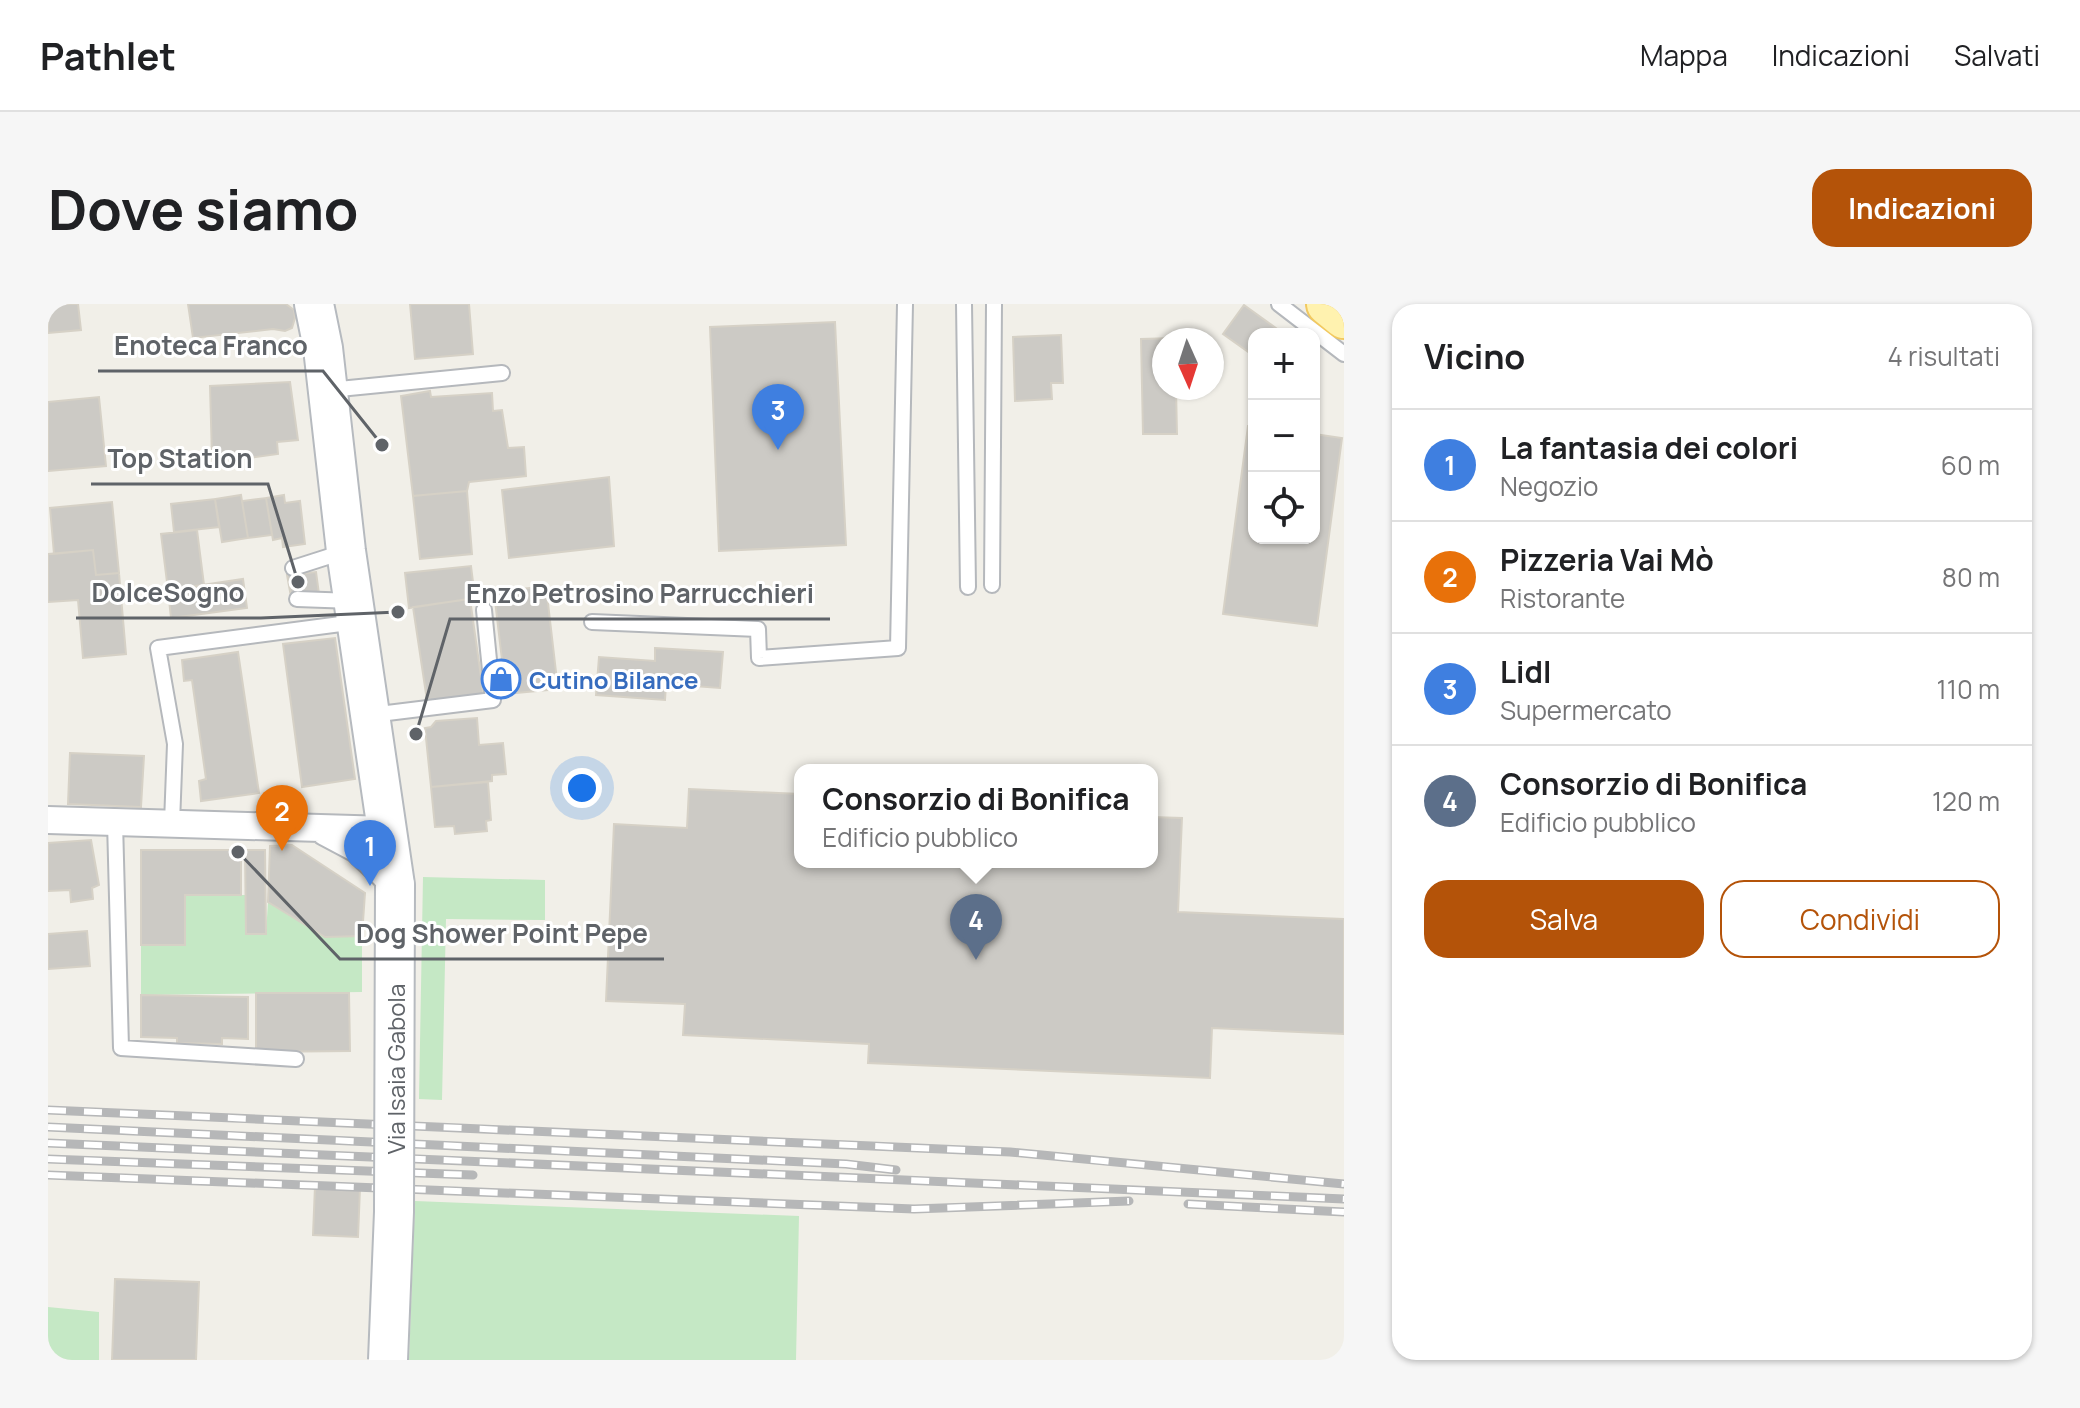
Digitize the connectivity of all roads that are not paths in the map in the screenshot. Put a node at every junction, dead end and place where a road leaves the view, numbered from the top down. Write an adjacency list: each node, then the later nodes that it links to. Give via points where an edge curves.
1 (314, 304): 10 (street, Via Isaia Gabola)
2 (905, 304): 18 (lane, via 898,648 759,658 758,629)
3 (964, 304): 14 (lane)
4 (994, 304): 13 (lane)
5 (1279, 304): 8 (lane)
6 (1328, 304): 7 (main road)
7 (1344, 317)
8 (1344, 354)
9 (502, 373): 10 (lane)
10 (329, 390): 11 (street, Via Isaia Gabola)
11 (346, 551): 12 (lane); 17 (street, Via Isaia Gabola)
12 (293, 568)
13 (992, 585)
14 (968, 587)
15 (297, 599): 17 (lane)
16 (484, 610): 19 (lane, via 493,700)
17 (355, 611): 19 (street, Via Isaia Gabola); 22 (lane, via 158,648 175,744)
18 (592, 622)
19 (370, 715): 24 (street, Via Isaia Gabola)
20 (48, 820): 21 (street)
21 (115, 822): 22 (street); 26 (lane, via 121,1048)
22 (172, 823): 23 (street)
23 (302, 828): 24 (street); 25 (street, via 326,832 357,849)
24 (387, 830): 25 (street, Via Isaia Gabola)
25 (395, 885): 27 (street, Via Isaia Gabola, bridge)
26 (296, 1059)
27 (388, 1360)

